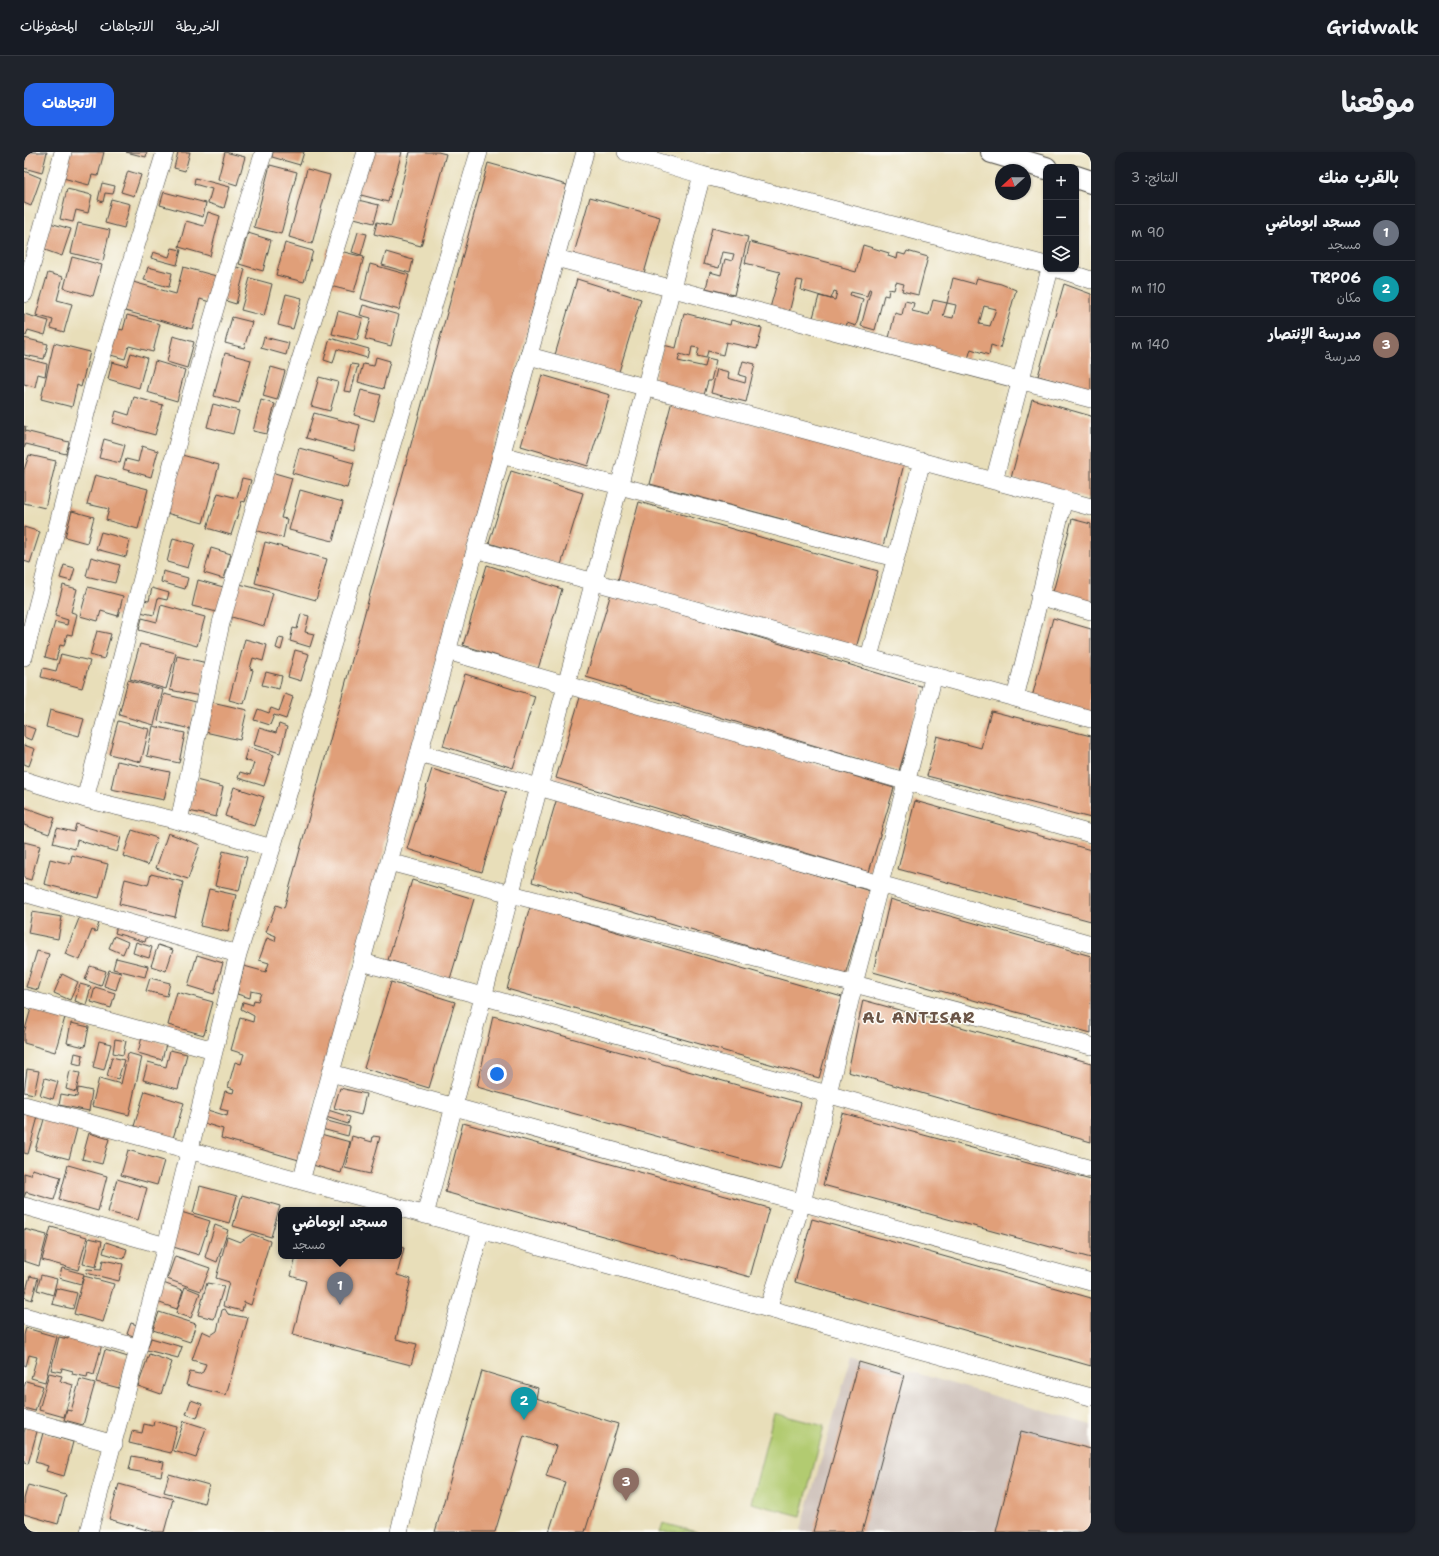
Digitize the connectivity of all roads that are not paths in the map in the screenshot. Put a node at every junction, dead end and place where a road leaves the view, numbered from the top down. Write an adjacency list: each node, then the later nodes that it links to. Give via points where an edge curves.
1 (63, 152): 19 (street)
2 (165, 152): 36 (street, via 93,386)
3 (264, 152): 46 (street, via 237,233 183,422)
4 (366, 152): 47 (street, via 220,623)
5 (479, 152): 49 (street)
6 (585, 152): 13 (street)
7 (626, 152): 10 (street)
8 (992, 152): 9 (highway)
9 (1043, 167)
10 (702, 175): 14 (street); 18 (street)
11 (1079, 178): 12 (highway)
12 (1091, 182)
13 (556, 258): 18 (street); 20 (street)
14 (1043, 264)
15 (1049, 272): 21 (street)
16 (1067, 272): 17 (street)
17 (1091, 280)
18 (672, 288): 21 (street); 22 (street)
19 (24, 294)
20 (528, 356): 22 (street); 24 (street)
21 (1021, 381): 23 (street); 26 (street)
22 (645, 387): 25 (street); 27 (street)
23 (1091, 399)
24 (501, 455): 27 (street); 30 (street)
25 (922, 462): 26 (street); 31 (street)
26 (994, 481): 28 (street)
27 (619, 486): 31 (street); 32 (street)
28 (1064, 499): 29 (street); 33 (street)
29 (1091, 507)
30 (475, 549): 32 (street); 35 (street)
31 (895, 558): 37 (street)
32 (594, 582): 37 (street); 39 (street)
33 (1039, 596): 34 (street); 40 (street)
34 (1091, 611)
35 (447, 651): 39 (street); 42 (street)
36 (24, 657)
37 (869, 657): 38 (street)
38 (934, 675): 40 (street); 44 (street)
39 (566, 685): 44 (street); 45 (street)
40 (1015, 698): 41 (street)
41 (1091, 719)
42 (419, 753): 45 (street); 50 (street)
43 (24, 780): 46 (street)
44 (905, 782): 48 (street); 51 (street)
45 (539, 786): 51 (street); 53 (street)
46 (86, 799): 47 (street)
47 (178, 821): 49 (street)
48 (1091, 834)
49 (272, 848): 55 (street)
50 (389, 862): 53 (street); 56 (street)
51 (880, 884): 54 (street); 57 (street)
52 (24, 893): 55 (street)
53 (510, 894): 57 (street); 58 (street)
54 (1091, 944)
55 (238, 954): 61 (street)
56 (362, 962): 58 (street); 62 (street)
57 (854, 984): 60 (street); 63 (street)
58 (483, 996): 63 (street); 65 (street)
59 (24, 998): 61 (street)
60 (1091, 1046)
61 (214, 1050): 66 (street)
62 (331, 1073): 65 (street); 68 (street)
63 (829, 1095): 67 (street); 69 (street)
64 (24, 1105): 66 (street)
65 (454, 1107): 69 (street); 73 (street)
66 (189, 1150): 68 (street); 75 (street)
67 (1091, 1169)
68 (301, 1181): 71 (street)
69 (802, 1203): 76 (street); 77 (street)
70 (24, 1206): 75 (street)
71 (396, 1207)
72 (402, 1209): 73 (street)
73 (425, 1215): 74 (street)
74 (481, 1230): 77 (street); 84 (street, via 419,1449)
75 (166, 1246): 79 (street)
76 (1091, 1282)
77 (768, 1309): 80 (street)
78 (24, 1316): 79 (street)
79 (139, 1348): 82 (street)
80 (1091, 1397)
81 (24, 1419): 82 (street)
82 (114, 1444): 83 (street)
83 (89, 1532)
84 (399, 1532)

